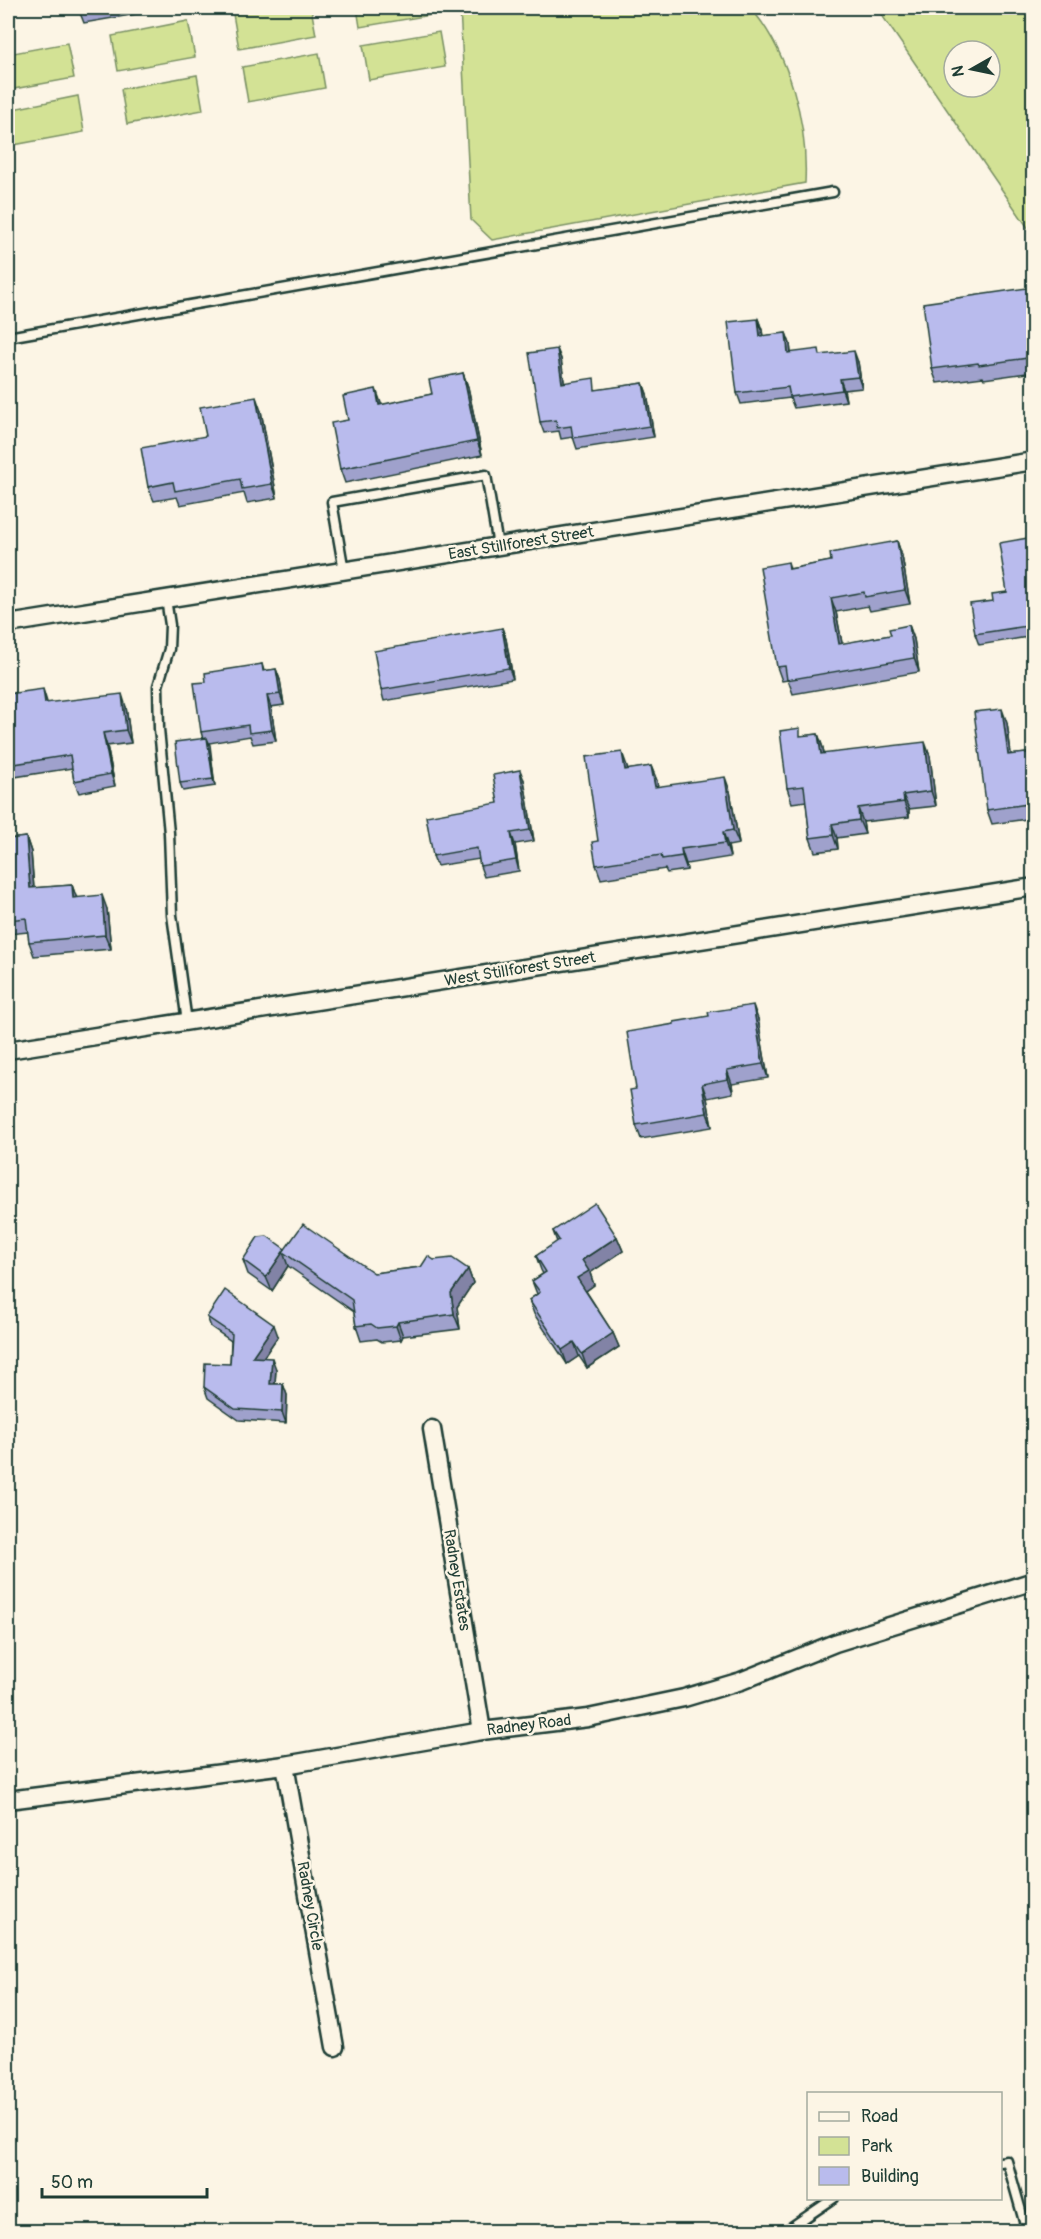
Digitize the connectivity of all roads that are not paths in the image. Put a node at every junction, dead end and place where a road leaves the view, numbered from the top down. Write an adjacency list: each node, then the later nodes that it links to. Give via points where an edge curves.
1 (833, 192): 2 (lane)
2 (8, 337)
3 (1034, 461): 4 (street, East Stillforest Street)
4 (498, 546): 5 (street, East Stillforest Street); 5 (lane, via 486,475 332,502)
5 (344, 571): 6 (street, East Stillforest Street)
6 (166, 599): 7 (street, East Stillforest Street); 9 (lane, via 169,650 158,686 159,729 172,915)
7 (8, 624)
8 (1034, 887): 9 (street, West Stillforest Street)
9 (187, 1022): 10 (street, West Stillforest Street)
10 (8, 1050)
11 (432, 1429): 13 (street, Radney Estates)
12 (1034, 1581): 13 (street, Radney Road, via 835,1643 741,1681 684,1698 588,1718)
13 (482, 1731): 14 (street, Radney Road)
14 (285, 1765): 15 (street, Radney Road); 16 (street, Radney Circle)
15 (8, 1800)
16 (334, 2047)
17 (1002, 2161): 20 (lane, via 1007,2160)
18 (832, 2200): 19 (lane)
19 (784, 2232)
20 (1027, 2232)

